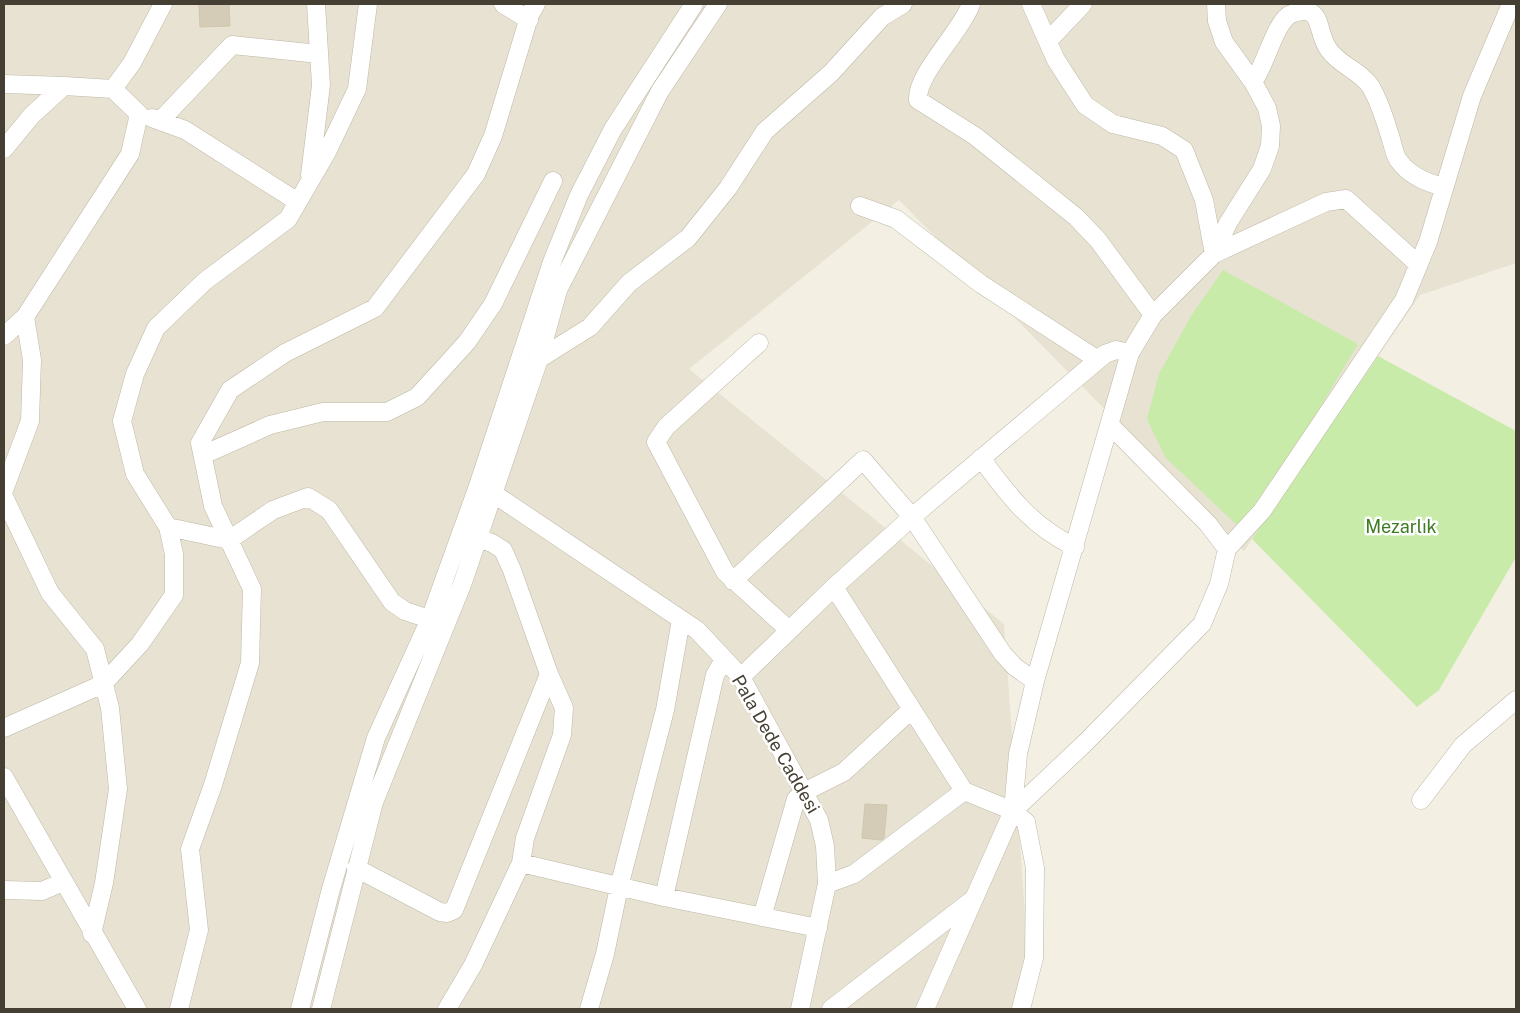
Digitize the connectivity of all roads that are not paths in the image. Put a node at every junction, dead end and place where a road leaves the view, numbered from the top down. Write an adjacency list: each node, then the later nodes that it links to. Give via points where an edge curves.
1 (164, 4): 21 (street, via 132,63)
2 (316, 4): 17 (street)
3 (368, 4): 26 (street, via 357,89)
4 (503, 4): 14 (street)
5 (536, 4): 14 (street)
6 (694, 4): 43 (street, via 613,129 579,195 552,262)
7 (718, 4): 37 (street, via 660,91 558,290)
8 (903, 4): 37 (street, via 882,17 831,74 765,131 728,188 688,238 629,283 590,327)
9 (971, 4): 32 (street, via 962,23 922,80 918,100 976,136 1076,217 1098,240)
10 (1030, 4): 16 (street)
11 (1084, 4): 16 (street)
12 (1216, 4): 18 (street, via 1224,42)
13 (1511, 4): 15 (street)
14 (528, 20): 40 (street, via 493,136 476,174 375,308 286,353 230,390 200,442)
15 (1510, 25): 27 (street, via 1472,96)
16 (1048, 41): 30 (street, via 1056,60 1085,105 1113,124 1162,136 1184,150 1204,200)
17 (319, 54): 23 (street, via 232,45); 26 (street, via 321,85)
18 (1253, 82): 27 (street, via 1282,22 1306,7 1314,9 1329,50 1363,76 1371,88 1397,159 1417,177); 30 (street, via 1267,108 1270,146 1262,169 1228,223)
19 (4, 84): 20 (street)
20 (64, 86): 21 (street); 24 (street, via 32,115)
21 (112, 89): 22 (street)
22 (140, 114): 23 (street); 33 (street, via 130,154)
23 (160, 121): 28 (street, via 185,130)
24 (4, 148)
25 (553, 181): 40 (street, via 493,304 467,342 417,397 387,412 323,412 270,426)
26 (309, 183): 28 (street)
27 (1444, 187): 31 (street)
28 (298, 202): 46 (street, via 288,219 204,281 156,328 135,374 122,422 135,474)
29 (860, 206): 38 (street, via 896,220 981,284)
30 (1214, 254): 31 (street, via 1326,202 1346,199); 32 (street)
31 (1418, 264): 50 (street, via 1404,300 1262,511)
32 (1153, 315): 36 (street)
33 (26, 317): 34 (street); 42 (street, via 32,360 30,421)
34 (4, 336)
35 (759, 343): 51 (street, via 666,427 656,442 725,572)
36 (1130, 353): 38 (street, via 1116,350); 39 (street)
37 (539, 359): 43 (street)
38 (1098, 360): 41 (street)
39 (1110, 424): 49 (street); 50 (street, via 1208,524)
40 (203, 455): 48 (street, via 213,506)
41 (981, 458): 45 (street); 49 (street, via 1021,510 1046,531)
42 (4, 490)
43 (486, 491): 47 (street); 53 (street, Pala Dede Caddesi)
44 (4, 497): 60 (street, via 50,593 95,649)
45 (912, 517): 51 (street, via 863,460); 52 (street); 59 (street, via 1003,654)
46 (168, 527): 48 (street); 60 (street, via 174,554 174,595 140,644)
47 (470, 536): 54 (street); 57 (street, via 503,550)
48 (229, 540): 54 (street, via 273,510 308,497 329,510 392,602 405,611); 81 (street, via 252,589 250,663 190,849 199,930)
49 (1074, 547): 59 (street)
50 (1227, 549): 68 (street, via 1219,584 1202,624)
51 (733, 581): 55 (street)
52 (834, 587): 55 (street); 62 (street)
53 (681, 620): 56 (street, Pala Dede Caddesi, via 697,630); 73 (street, via 665,710)
54 (439, 622): 70 (street, via 374,802); 82 (street, via 376,738 331,889)
55 (789, 630): 58 (street)
56 (724, 660): 58 (street, Pala Dede Caddesi); 75 (street, via 715,675)
57 (548, 674): 69 (street, via 564,708 562,735 525,838); 70 (street, via 454,910 440,912)
58 (742, 677): 66 (street, Pala Dede Caddesi)
59 (1036, 681): 68 (street, via 1018,754)
60 (103, 684): 63 (street); 79 (street, via 110,708 118,789 104,883)
61 (1516, 700): 67 (street, via 1462,745)
62 (912, 709): 65 (street); 66 (street, via 844,772)
63 (4, 728)
64 (4, 779): 71 (street)
65 (964, 791): 68 (street); 72 (street, via 854,874)
66 (804, 792): 72 (street, Pala Dede Caddesi, via 819,820 825,846); 77 (street, via 794,803)
67 (1421, 800)
68 (1013, 811): 76 (street); 89 (street, via 1029,828 1035,868 1034,958)
69 (521, 863): 73 (street); 84 (street, via 473,965)
70 (356, 868): 83 (street)
71 (63, 882): 74 (street, via 42,891); 79 (street)
72 (827, 884): 78 (street, Pala Dede Caddesi)
73 (619, 887): 75 (street); 85 (street, via 606,954)
74 (4, 890)
75 (664, 897): 77 (street)
76 (973, 899): 87 (street); 88 (street)
77 (762, 917): 78 (street)
78 (818, 928): 86 (street, Pala Dede Caddesi)
79 (92, 934): 80 (street)
80 (137, 1009)
81 (179, 1009)
82 (300, 1009)
83 (321, 1009)
84 (447, 1009)
85 (590, 1009)
86 (800, 1009)
87 (831, 1009)
88 (925, 1009)
89 (1021, 1009)

